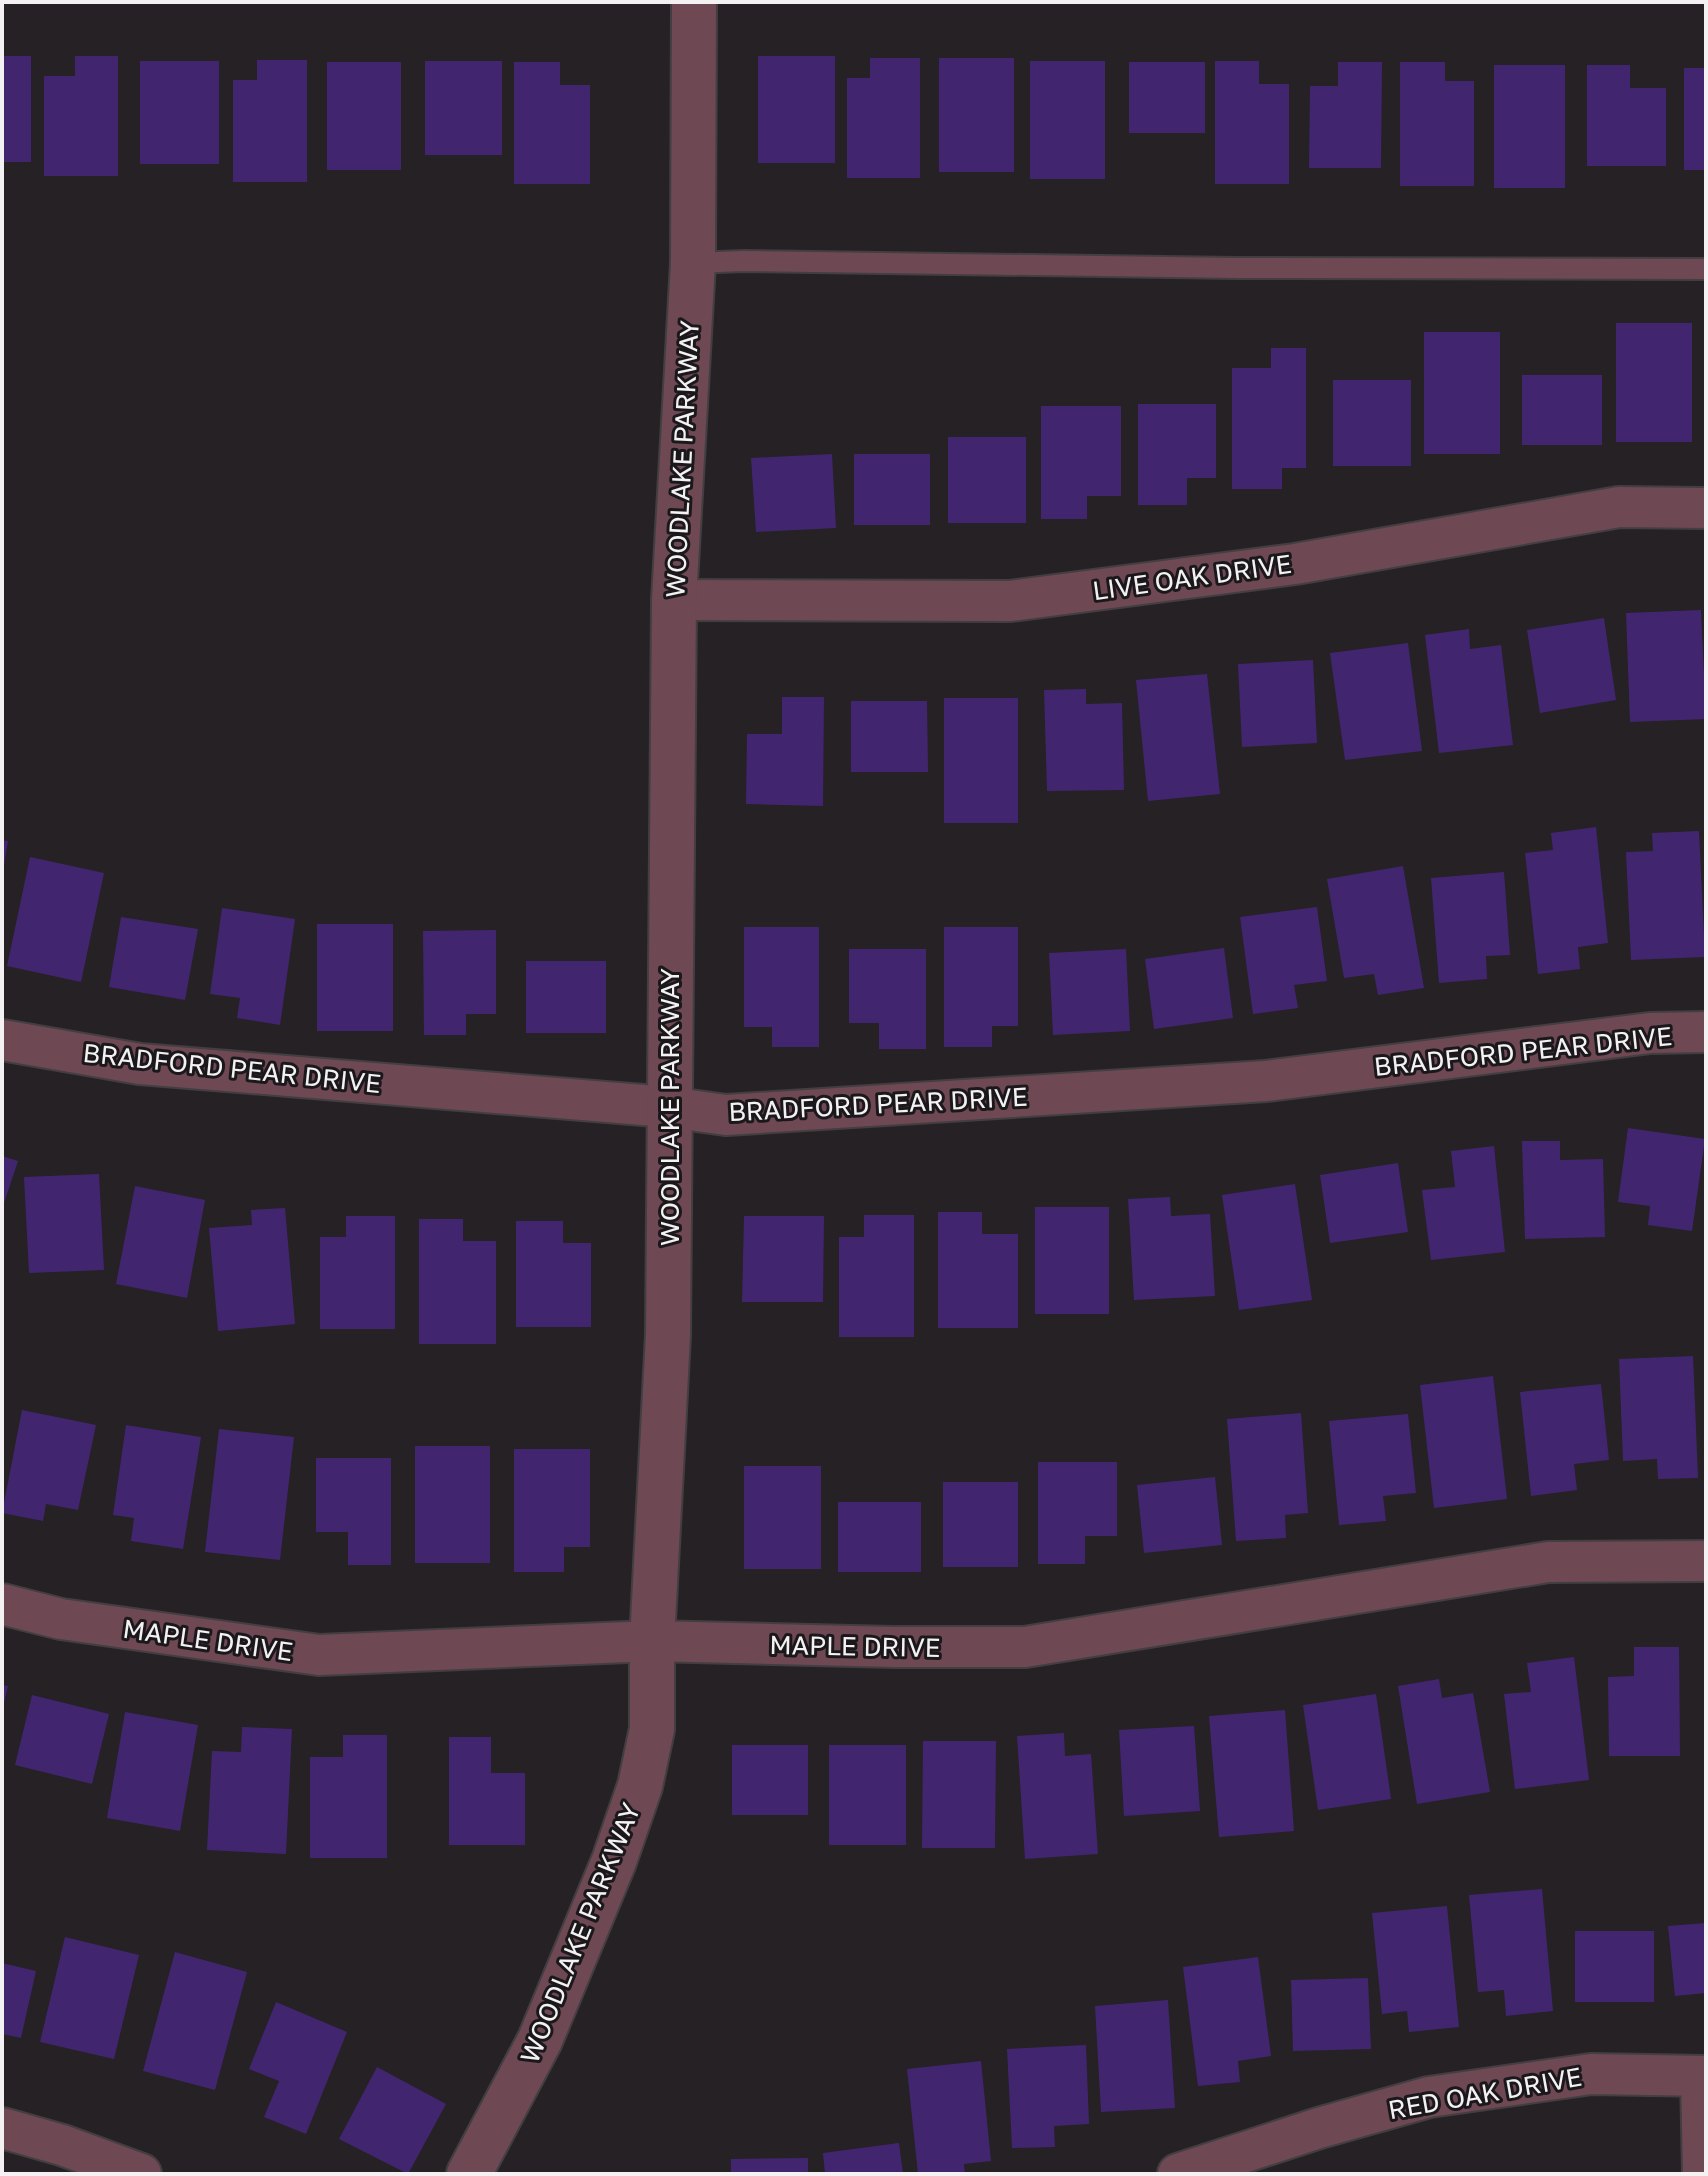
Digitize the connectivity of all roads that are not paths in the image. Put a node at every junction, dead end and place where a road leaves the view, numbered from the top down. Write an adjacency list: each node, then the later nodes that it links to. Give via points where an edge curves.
1 (694, 2): 2 (street, WOODLAKE PARKWAY)
2 (693, 263): 3 (lane); 5 (street, WOODLAKE PARKWAY)
3 (1706, 269)
4 (1706, 508): 5 (street, LIVE OAK DRIVE, via 1619,507 1295,564 1010,601)
5 (674, 600): 8 (street, WOODLAKE PARKWAY)
6 (1706, 1032): 8 (street, BRADFORD PEAR DRIVE, via 1650,1033 1266,1081 726,1115)
7 (2, 1040): 8 (street, BRADFORD PEAR DRIVE, via 140,1064)
8 (668, 1107): 11 (street, WOODLAKE PARKWAY, via 668,1335)
9 (1706, 1561): 11 (street, MAPLE DRIVE, via 1548,1562 1025,1647)
10 (2, 1604): 11 (street, MAPLE DRIVE, via 61,1619 319,1655)
11 (652, 1641): 15 (street, WOODLAKE PARKWAY, via 652,1729 640,1786 540,2040)
12 (1703, 2076): 16 (street, RED OAK DRIVE, via 1591,2074 1429,2097); 17 (street)
13 (2, 2128): 14 (street)
14 (141, 2174)
15 (469, 2174)
16 (1178, 2174)
17 (1703, 2174)

